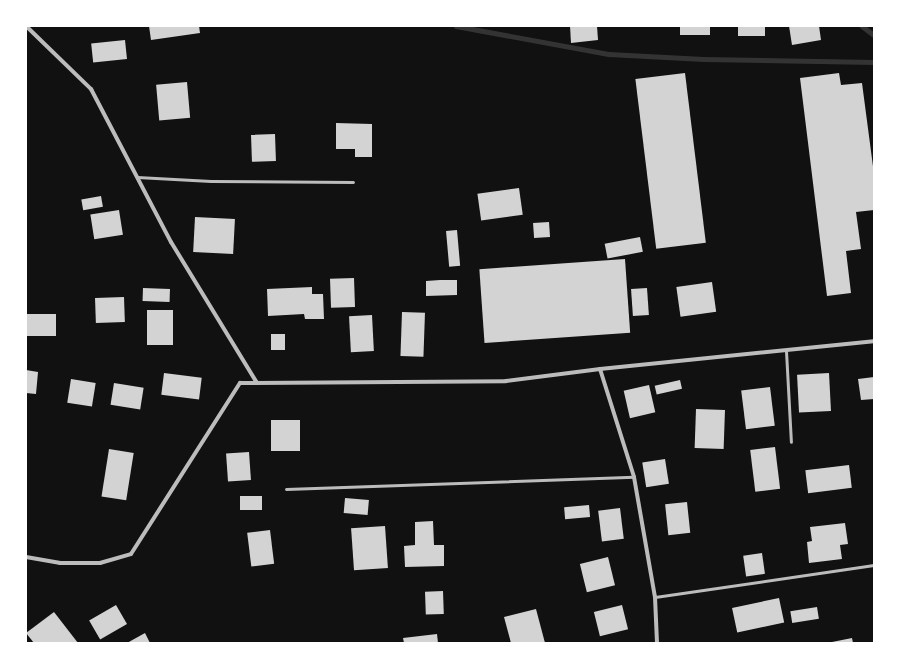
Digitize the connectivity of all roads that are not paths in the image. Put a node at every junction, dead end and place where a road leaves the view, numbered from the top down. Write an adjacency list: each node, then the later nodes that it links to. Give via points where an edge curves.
1 (26, 26): 2 (street, via 91,89)
2 (135, 177): 3 (lane, via 211,181); 7 (street, via 175,249)
3 (353, 182)
4 (874, 341): 5 (street)
5 (786, 351): 6 (street); 8 (lane)
6 (600, 369): 7 (street, via 506,381); 9 (street)
7 (257, 383): 11 (street, via 240,383 131,554 100,563 60,563)
8 (791, 442)
9 (634, 477): 10 (lane); 13 (street)
10 (286, 489)
11 (26, 558)
12 (874, 565): 13 (lane)
13 (655, 597): 14 (street)
14 (657, 643)

